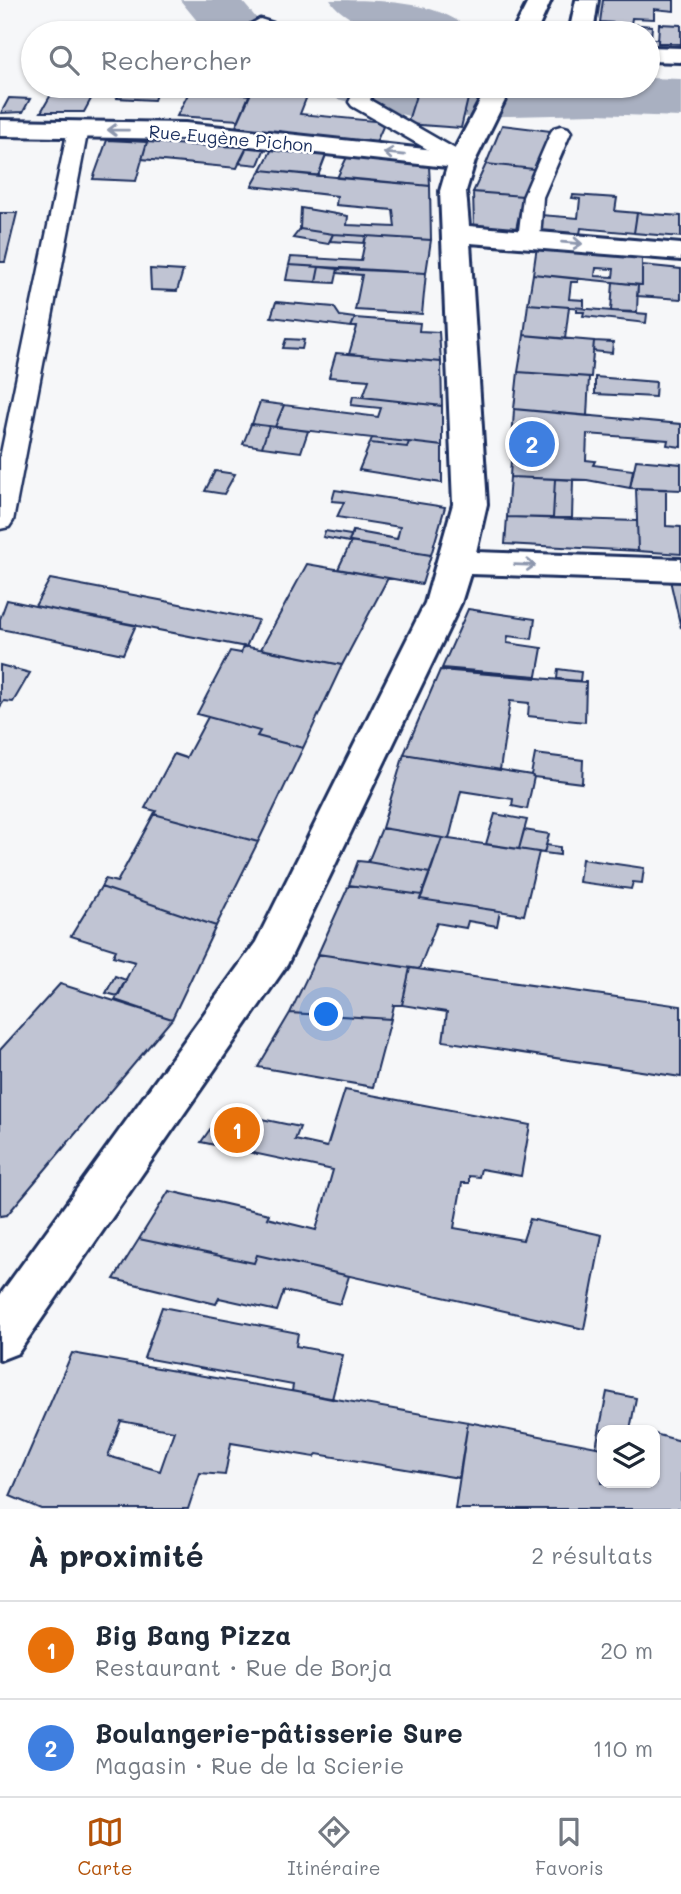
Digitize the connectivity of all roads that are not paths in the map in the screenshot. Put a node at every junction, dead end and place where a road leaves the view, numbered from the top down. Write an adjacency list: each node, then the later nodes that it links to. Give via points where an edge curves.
1 (587, 0): 2 (street)
2 (583, 21)
3 (660, 54): 4 (street)
4 (681, 55)
5 (361, 98): 10 (lane, via 359,102)
6 (492, 102): 10 (street)
7 (0, 128): 8 (street, Rue Eugène Pichon)
8 (78, 129): 10 (street, Rue Eugène Pichon, one-way to 8, via 185,131); 14 (lane)
9 (561, 132): 12 (lane, via 533,197)
10 (461, 161): 11 (street, via 453,191)
11 (455, 233): 12 (street); 15 (street, via 470,505)
12 (529, 239): 13 (street, one-way to 13)
13 (681, 252)
14 (0, 521)
15 (456, 562): 16 (street, one-way to 16); 17 (street, via 443,603 272,953)
16 (681, 570)
17 (2, 1330)

